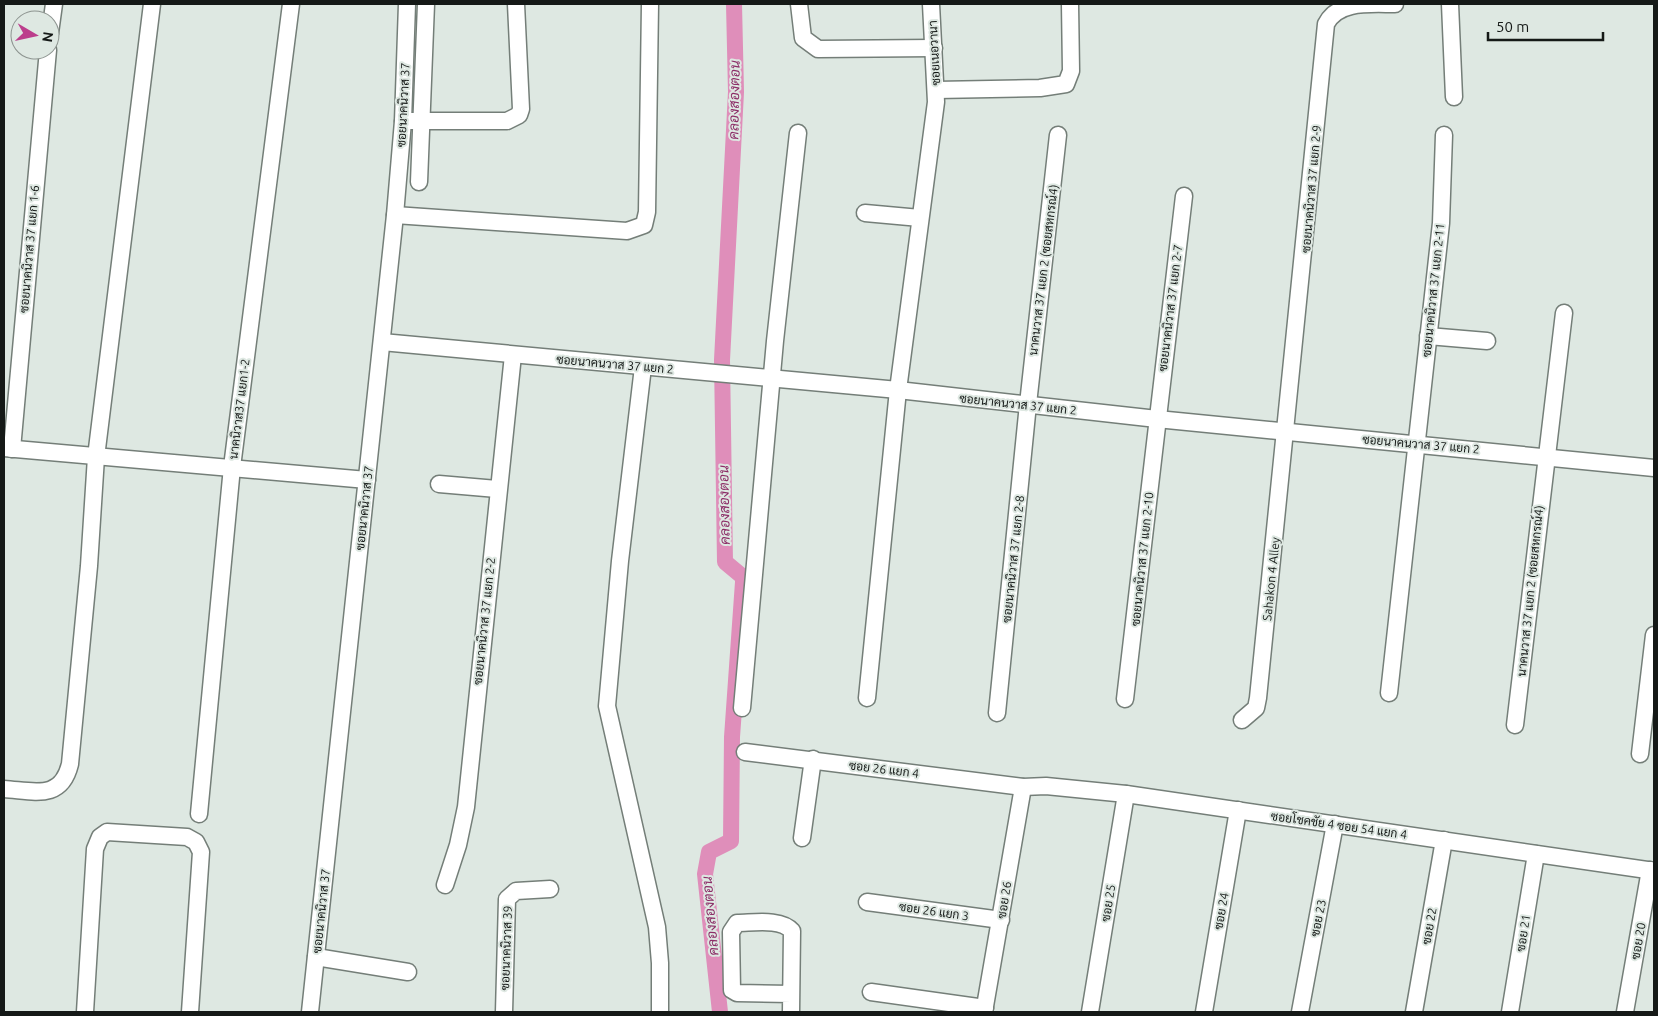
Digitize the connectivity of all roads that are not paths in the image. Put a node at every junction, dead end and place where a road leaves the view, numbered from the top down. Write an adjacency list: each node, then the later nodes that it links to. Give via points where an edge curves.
1 (152, 4): 41 (street)
2 (291, 4): 42 (street, นาคนิวาส37 แยก1-2)
3 (407, 4): 17 (street, ซอยนาคนิวาส 37)
4 (426, 4): 18 (street)
5 (516, 4): 18 (street, via 519,115 508,122)
6 (650, 4): 25 (street, via 647,212 644,225 627,231)
7 (799, 4): 13 (street, via 802,38 818,49)
8 (932, 4): 13 (street, ซอยเนอวานา)
9 (1070, 4): 15 (street, via 1071,71 1066,84)
10 (1395, 4): 12 (street, ซอยนาคนิวาส 37 แยก 2-9)
11 (1450, 4): 16 (street)
12 (1333, 8): 37 (street, ซอยนาคนิวาส 37 แยก 2-9, via 1326,24)
13 (934, 48): 15 (street, ซอยเนอวานา)
14 (47, 60): 39 (street, ซอยนาคนิวาส 37 แยก 1-6)
15 (936, 96): 26 (street, ซอยเนอวานา)
16 (1454, 97)
17 (404, 121): 18 (street); 25 (street, ซอยนาคนิวาส 37)
18 (422, 121): 22 (street)
19 (798, 133): 33 (street)
20 (1058, 135): 35 (street, นาคนวาส 37 แยก 2 (ซอยสหกรณ์4))
21 (1444, 135): 28 (street, ซอยนาคนิวาส 37 แยก 2-11, via 1441,223)
22 (419, 182)
23 (1184, 196): 36 (street, ซอยนาคนิวาส 37 แยก 2-7)
24 (865, 213): 26 (street)
25 (395, 215): 30 (street, ซอยนาคนิวาส 37)
26 (920, 218): 34 (street, ซอยเนอวานา)
27 (1564, 312): 40 (street, นาคนวาส 37 แยก 2 (ซอยสหกรณ์4))
28 (1428, 336): 29 (street); 38 (street, ซอยนาคนิวาส 37 แยก 2-11)
29 (1487, 341)
30 (382, 342): 31 (street, ซอยนาคนวาส 37 แยก 2); 44 (street, ซอยนาคนิวาส 37)
31 (513, 355): 32 (street, ซอยนาคนวาส 37 แยก 2); 46 (street, ซอยนาคนิวาส 37 แยก 2-2)
32 (643, 367): 33 (street, ซอยนาคนวาส 37 แยก 2); 81 (street, via 620,561 608,706 657,927)
33 (772, 378): 34 (street, ซอยนาคนวาส 37 แยก 2); 51 (street)
34 (898, 390): 35 (street, ซอยนาคนวาส 37 แยก 2); 49 (street, ซอยเนอวานา)
35 (1028, 404): 36 (street, ซอยนาคนวาส 37 แยก 2); 52 (street, ซอยนาคนิวาส 37 แยก 2-8)
36 (1157, 419): 37 (street, ซอยนาคนวาส 37 แยก 2); 50 (street, ซอยนาคนิวาส 37 แยก 2-10)
37 (1287, 432): 38 (street, ซอยนาคนวาส 37 แยก 2); 53 (street, Sahakon 4 Alley, via 1258,698 1256,708)
38 (1416, 444): 40 (street, ซอยนาคนวาส 37 แยก 2); 48 (street)
39 (8, 448): 41 (street)
40 (1545, 456): 43 (street, ซอยนาคนวาส 37 แยก 2); 54 (street, นาคนวาส 37 แยก 2 (ซอยสหกรณ์4))
41 (96, 457): 42 (street); 59 (street, via 89,566 67,776 56,789)
42 (232, 467): 44 (street); 62 (street, นาคนิวาส37 แยก1-2)
43 (1654, 468)
44 (367, 480): 72 (street, ซอยนาคนิวาส 37)
45 (439, 484): 46 (street)
46 (497, 489): 68 (street, ซอยนาคนิวาส 37 แยก 2-2, via 466,807)
47 (1654, 635): 56 (street)
48 (1389, 693)
49 (867, 698)
50 (1125, 700)
51 (742, 708)
52 (997, 712)
53 (1242, 720)
54 (1514, 725)
55 (745, 752): 57 (street, ซอย 26 แยก 4)
56 (1640, 754)
57 (812, 759): 58 (street, ซอย 26 แยก 4); 64 (street)
58 (1023, 787): 60 (street, ซอยโชคชัย 4 ซอย 54 แยก 4, via 1046,786); 71 (street, ซอย 26)
59 (4, 789)
60 (1126, 794): 61 (street, ซอยโชคชัย 4 ซอย 54 แยก 4); 82 (street, ซอย 25)
61 (1238, 810): 63 (street, ซอยโชคชัย 4 ซอย 54 แยก 4); 83 (street, ซอย 24)
62 (199, 814)
63 (1335, 824): 65 (street, ซอยโชคชัย 4 ซอย 54 แยก 4); 84 (street, ซอย 23)
64 (802, 838)
65 (1444, 840): 66 (street, ซอยโชคชัย 4 ซอย 54 แยก 4); 85 (street, ซอย 22)
66 (1536, 854): 67 (street, ซอยโชคชัย 4 ซอย 54 แยก 4); 86 (street, ซอย 21)
67 (1652, 870): 87 (street, ซอย 20)
68 (445, 885)
69 (550, 889): 80 (street, ซอยนาคนิวาส 39, via 516,891 507,899)
70 (867, 902): 71 (street, ซอย 26 แยก 3)
71 (1001, 920): 76 (street, ซอย 26)
72 (316, 957): 73 (street); 79 (street, ซอยนาคนิวาส 37)
73 (408, 972)
74 (871, 992): 76 (street)
75 (791, 1004): 75 (street, via 792,932 781,924 737,923 731,932 732,990)
76 (984, 1010)
77 (85, 1012): 78 (street, via 95,849 100,837 107,832 187,837 196,842 201,852)
78 (190, 1012)
79 (310, 1012)
80 (504, 1012)
81 (660, 1012)
82 (1090, 1012)
83 (1204, 1012)
84 (1300, 1012)
85 (1414, 1012)
86 (1510, 1012)
87 (1626, 1012)

